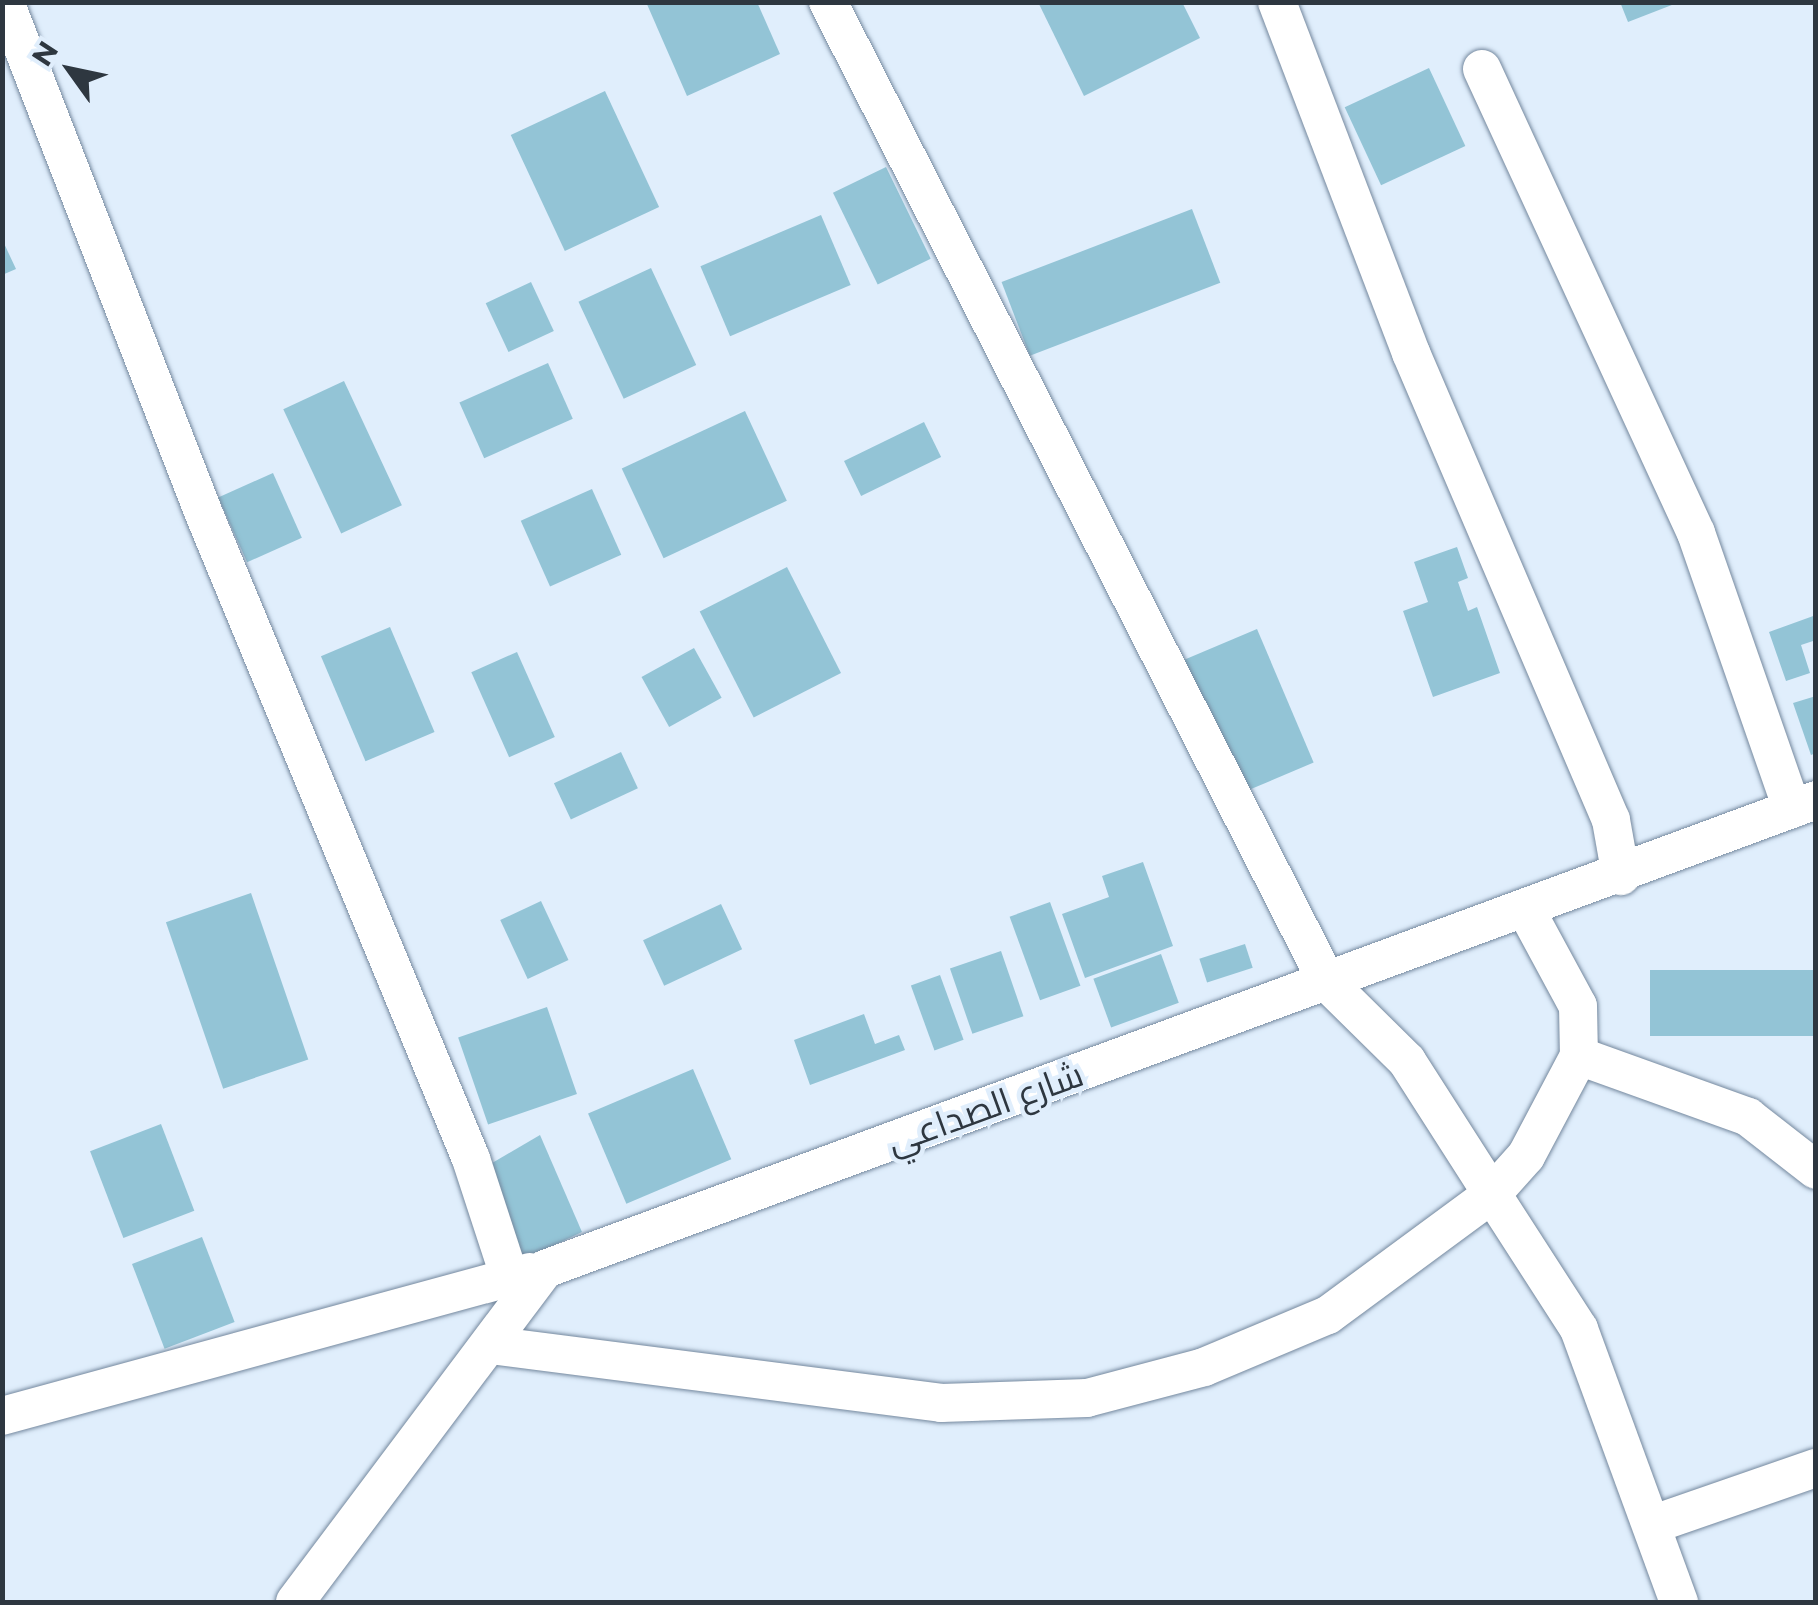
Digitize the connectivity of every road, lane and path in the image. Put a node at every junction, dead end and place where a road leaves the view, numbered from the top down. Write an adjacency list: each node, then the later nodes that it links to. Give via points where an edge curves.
1 (5, 2): 12 (street, via 204,514 472,1158)
2 (828, 2): 8 (street)
3 (1277, 2): 6 (street, via 1411,353 1612,820)
4 (1482, 69): 5 (street, via 1696,534)
5 (1804, 805): 6 (street, شارع الصداعي)
6 (1620, 876): 7 (street, شارع الصداعي)
7 (1526, 910): 8 (street, شارع الصداعي); 9 (street, via 1578,1006)
8 (1327, 982): 11 (street, via 1408,1061); 12 (street, شارع الصداعي)
9 (1580, 1056): 10 (street, via 1748,1117); 11 (street, via 1526,1156)
10 (1816, 1170)
11 (1492, 1194): 13 (street, via 1328,1316 1204,1367 1087,1398 941,1403); 16 (street, via 1579,1329)
12 (527, 1272): 13 (street); 14 (street, شارع الصداعي)
13 (490, 1345): 17 (street)
14 (2, 1416)
15 (1816, 1468): 16 (street)
16 (1654, 1524): 18 (street)
17 (295, 1602)
18 (1678, 1602)

